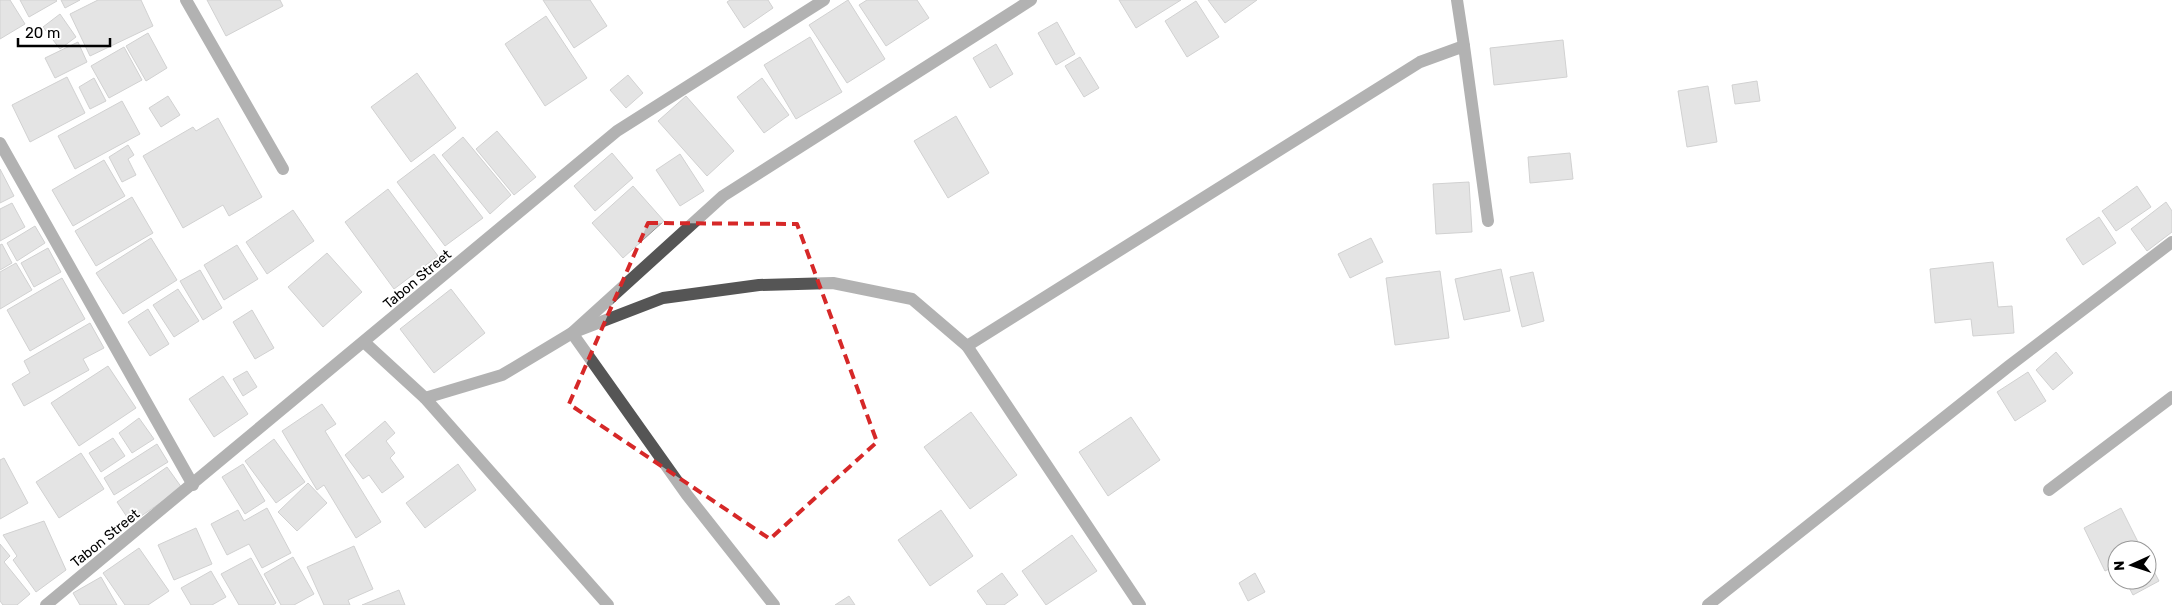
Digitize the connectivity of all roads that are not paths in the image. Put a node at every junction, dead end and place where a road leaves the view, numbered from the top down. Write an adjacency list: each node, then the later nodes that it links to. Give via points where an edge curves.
1 (186, 0): 7 (street)
2 (824, 0): 11 (street, Tabon Street, via 617,131)
3 (1031, 0): 10 (street, via 723,196)
4 (1457, 0): 5 (street)
5 (1464, 46): 8 (street); 12 (street, via 1420,62)
6 (0, 143): 15 (street)
7 (283, 168)
8 (1488, 222)
9 (2172, 242): 21 (street, via 2009,366)
10 (572, 334): 12 (street, via 663,298 759,285 833,283 912,299); 14 (street, via 502,375); 19 (street, via 687,495)
11 (364, 342): 14 (street); 15 (street, Tabon Street)
12 (967, 346): 20 (street)
13 (2172, 397): 16 (street)
14 (425, 398): 18 (street)
15 (193, 485): 17 (street, Tabon Street)
16 (2049, 490)
17 (46, 605)
18 (608, 605)
19 (774, 605)
20 (1140, 605)
21 (1708, 605)

